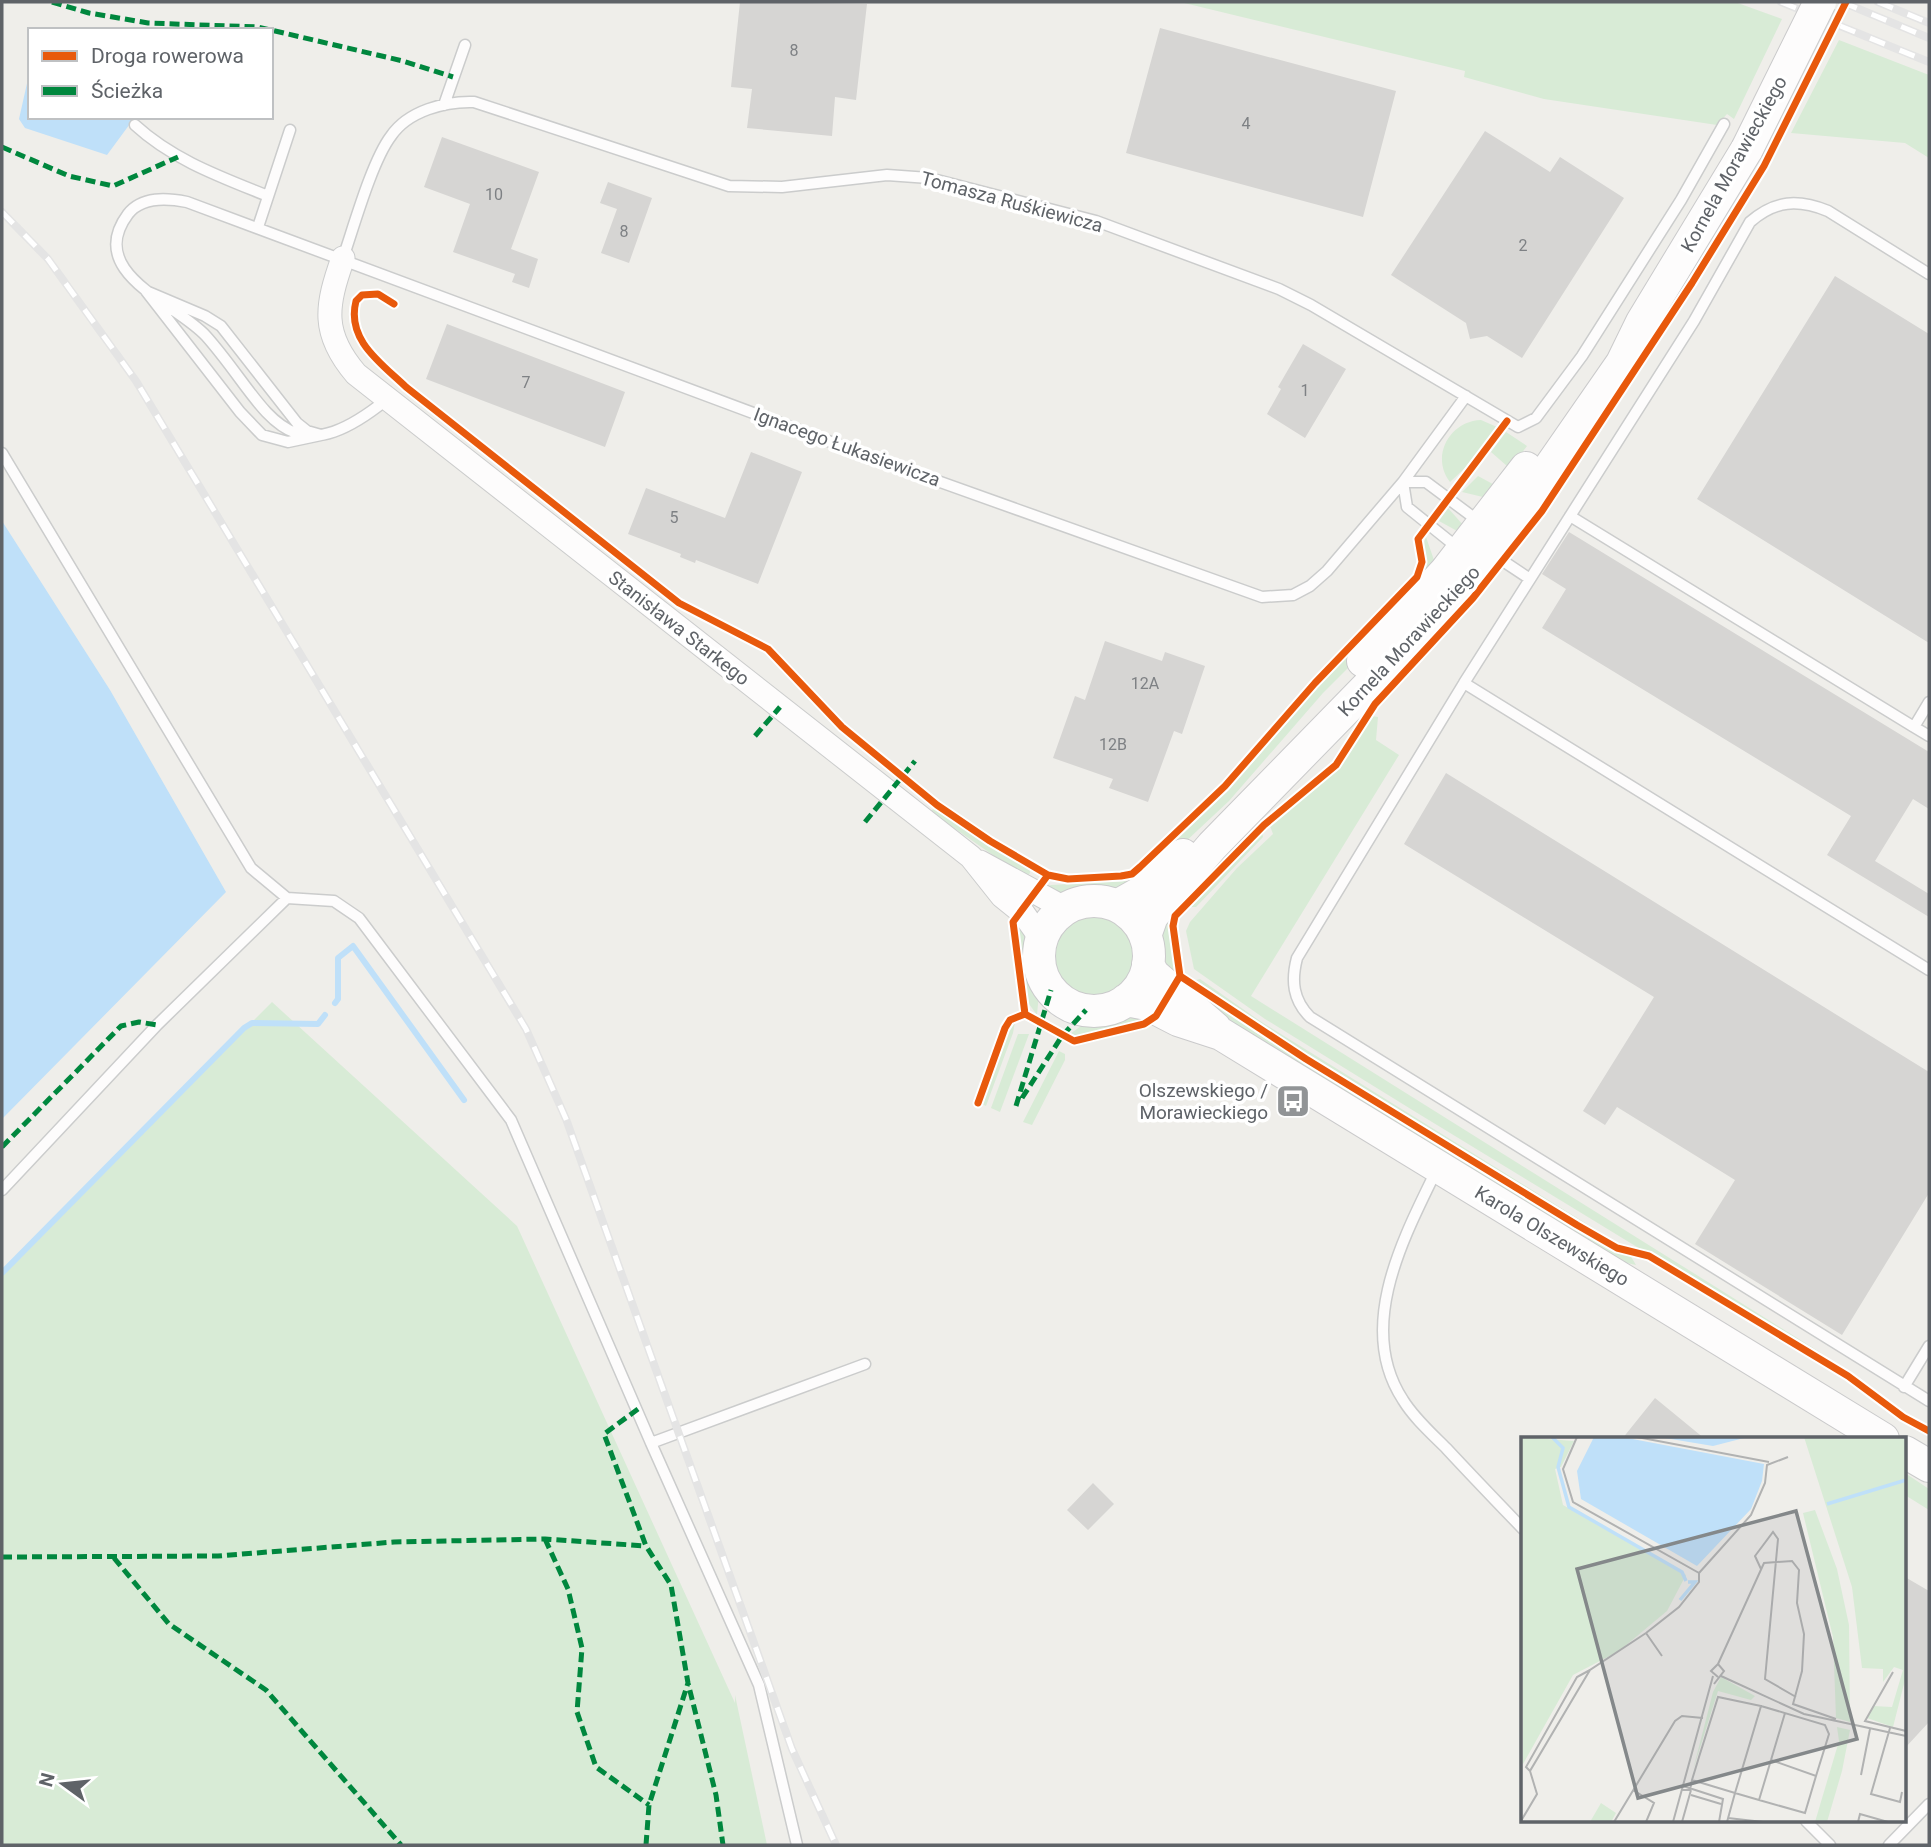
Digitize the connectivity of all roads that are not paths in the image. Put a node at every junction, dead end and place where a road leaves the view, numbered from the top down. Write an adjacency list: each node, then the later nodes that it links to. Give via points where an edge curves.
1 (1820, 2): 18 (street, Kornela Morawieckiego, bridge, via 1747,149 1622,363)
2 (465, 45): 3 (lane)
3 (444, 105): 9 (lane, Tomasza Ruśkiewicza, via 410,118 385,145); 12 (lane, Tomasza Ruśkiewicza, via 482,104 729,186 782,187 908,175 1096,222 1279,289)
4 (1724, 124): 12 (lane, Tomasza Ruśkiewicza, via 1681,200 1536,418 1518,427)
5 (135, 125): 7 (lane, via 189,163)
6 (290, 130): 7 (lane)
7 (268, 196): 8 (lane)
8 (258, 227): 9 (lane, Ignacego Łukasiewicza); 11 (lane, Ignacego Łukasiewicza, via 187,202 146,202 122,223 116,251 121,264)
9 (343, 258): 13 (street, Stanisława Starkego, via 329,302 332,335 344,359); 16 (lane, Ignacego Łukasiewicza, via 890,464 1249,593 1276,598 1310,586)
10 (1929, 274): 17 (lane, via 1828,211 1779,203 1764,210 1750,222 1694,321)
11 (146, 291): 14 (lane, via 221,326 297,423); 14 (lane, via 204,334 268,418 288,430); 14 (lane, via 262,435 288,442)
12 (1466, 396): 16 (lane, Ignacego Łukasiewicza)
13 (386, 400): 14 (lane, via 347,427); 24 (street, Stanisława Starkego)
14 (321, 435)
15 (2, 453): 25 (lane, via 251,868)
16 (1403, 482): 18 (lane, via 1426,482); 18 (lane, via 1407,507)
17 (1570, 516): 19 (lane); 22 (lane)
18 (1478, 542): 19 (lane); 26 (street, Kornela Morawieckiego, via 1211,829 1140,893); 29 (street, Kornela Morawieckiego, via 1422,631 1212,846 1152,916)
19 (1530, 579): 20 (lane)
20 (1464, 683): 30 (lane); 37 (lane, via 1297,958 1293,983 1302,1009)
21 (1929, 702): 22 (lane)
22 (1914, 727): 23 (lane)
23 (1929, 736)
24 (971, 857): 27 (street); 28 (street)
25 (287, 898): 34 (lane, via 157,1025); 40 (lane, via 334,901 359,918 511,1120)
26 (1117, 906): 27 (street, via 1082,902); 29 (street, via 1134,918)
27 (1066, 909): 28 (street, via 1051,922)
28 (1042, 940): 31 (street, via 1042,974 1051,990 1067,1003 1097,1010)
29 (1147, 950): 31 (street, via 1141,984); 32 (street, Karola Olszewskiego, via 1153,974)
30 (1929, 970)
31 (1126, 1000): 32 (street, Karola Olszewskiego)
32 (1221, 1034): 33 (street, Karola Olszewskiego)
33 (1438, 1166): 39 (street, Karola Olszewskiego); 43 (lane, via 1400,1245 1388,1290 1381,1334 1390,1374 1402,1400)
34 (2, 1190)
35 (1929, 1346): 37 (lane)
36 (864, 1364): 40 (lane)
37 (1904, 1387): 38 (lane)
38 (1929, 1401)
39 (1881, 1437)
40 (651, 1443): 46 (lane, via 759,1685)
41 (1906, 1453): 42 (street)
42 (1929, 1466)
43 (1521, 1527)
44 (1929, 1804): 48 (lane)
45 (1807, 1822): 47 (lane)
46 (797, 1845)
47 (1830, 1845)
48 (1889, 1845)

